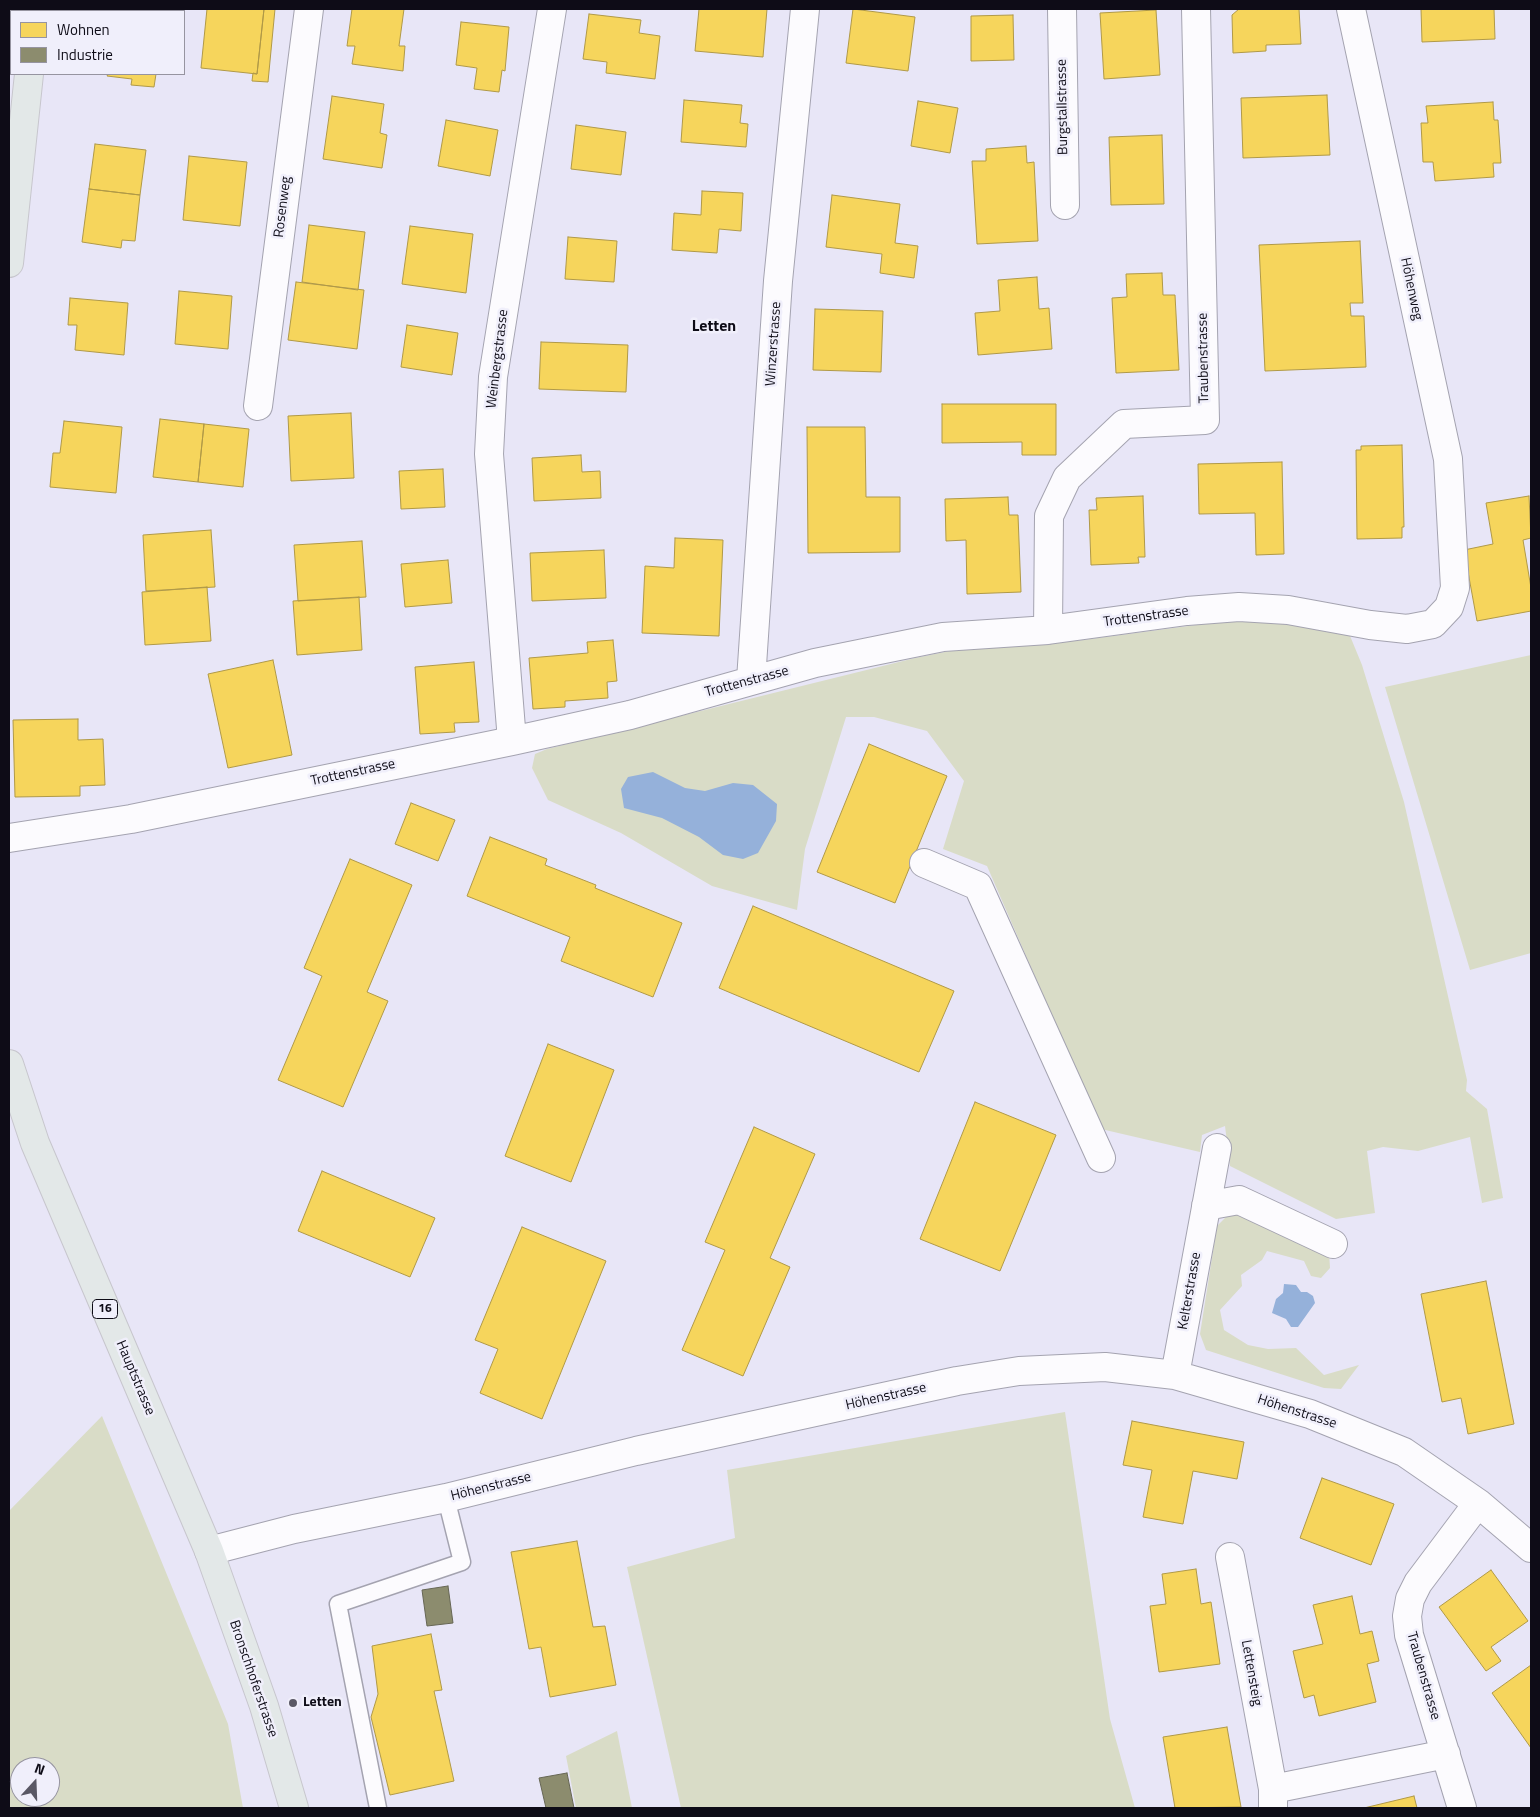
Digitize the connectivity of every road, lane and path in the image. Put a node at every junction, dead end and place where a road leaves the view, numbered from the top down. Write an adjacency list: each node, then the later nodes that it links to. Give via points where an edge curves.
1 (309, 9): 11 (street, Rosenweg)
2 (552, 9): 15 (street, Weinbergstrasse, via 493,377 489,454)
3 (805, 9): 14 (street, Winzerstrasse, via 778,281)
4 (1062, 9): 9 (street, Burgstallstrasse)
5 (1196, 9): 13 (street, Traubenstrasse, via 1205,420 1124,424 1068,478 1049,516)
6 (1351, 9): 12 (street, Höhenweg, via 1448,459)
7 (29, 75): 8 (main road)
8 (13, 176): 10 (main road)
9 (1065, 205)
10 (9, 263)
11 (258, 406)
12 (1456, 571): 13 (street, Trottenstrasse, via 1450,607 1433,624 1408,629 1288,610 1239,607)
13 (1048, 630): 14 (street, Trottenstrasse, via 943,637 815,663)
14 (751, 680): 15 (street, Trottenstrasse, via 630,714)
15 (512, 741): 16 (street, Trottenstrasse, via 131,819)
16 (9, 838)
17 (924, 863): 20 (street, via 978,886)
18 (9, 1064): 27 (main road, Hauptstrasse / 16, via 34,1143)
19 (1217, 1148): 21 (street, Kelterstrasse)
20 (1101, 1158)
21 (1206, 1206): 22 (street, via 1239,1200); 23 (street, Kelterstrasse)
22 (1333, 1244)
23 (1175, 1375): 24 (street, Höhenstrasse, via 1105,1366 1019,1371 957,1380 636,1451); 25 (street, Höhenstrasse, via 1310,1414 1404,1452)
24 (446, 1498): 27 (street, Höhenstrasse, via 294,1529); 32 (lane, via 462,1562 338,1604)
25 (1478, 1503): 26 (street, Höhenstrasse); 29 (street, Traubenstrasse, via 1418,1583 1406,1616)
26 (1531, 1548)
27 (209, 1551): 31 (main road, Bronschhoferstrasse / 16, via 264,1706)
28 (1230, 1557): 30 (street, Lettensteig)
29 (1446, 1754): 30 (street, Lettensteig); 33 (street, Traubenstrasse)
30 (1273, 1799)
31 (294, 1808)
32 (378, 1808)
33 (1462, 1808)

